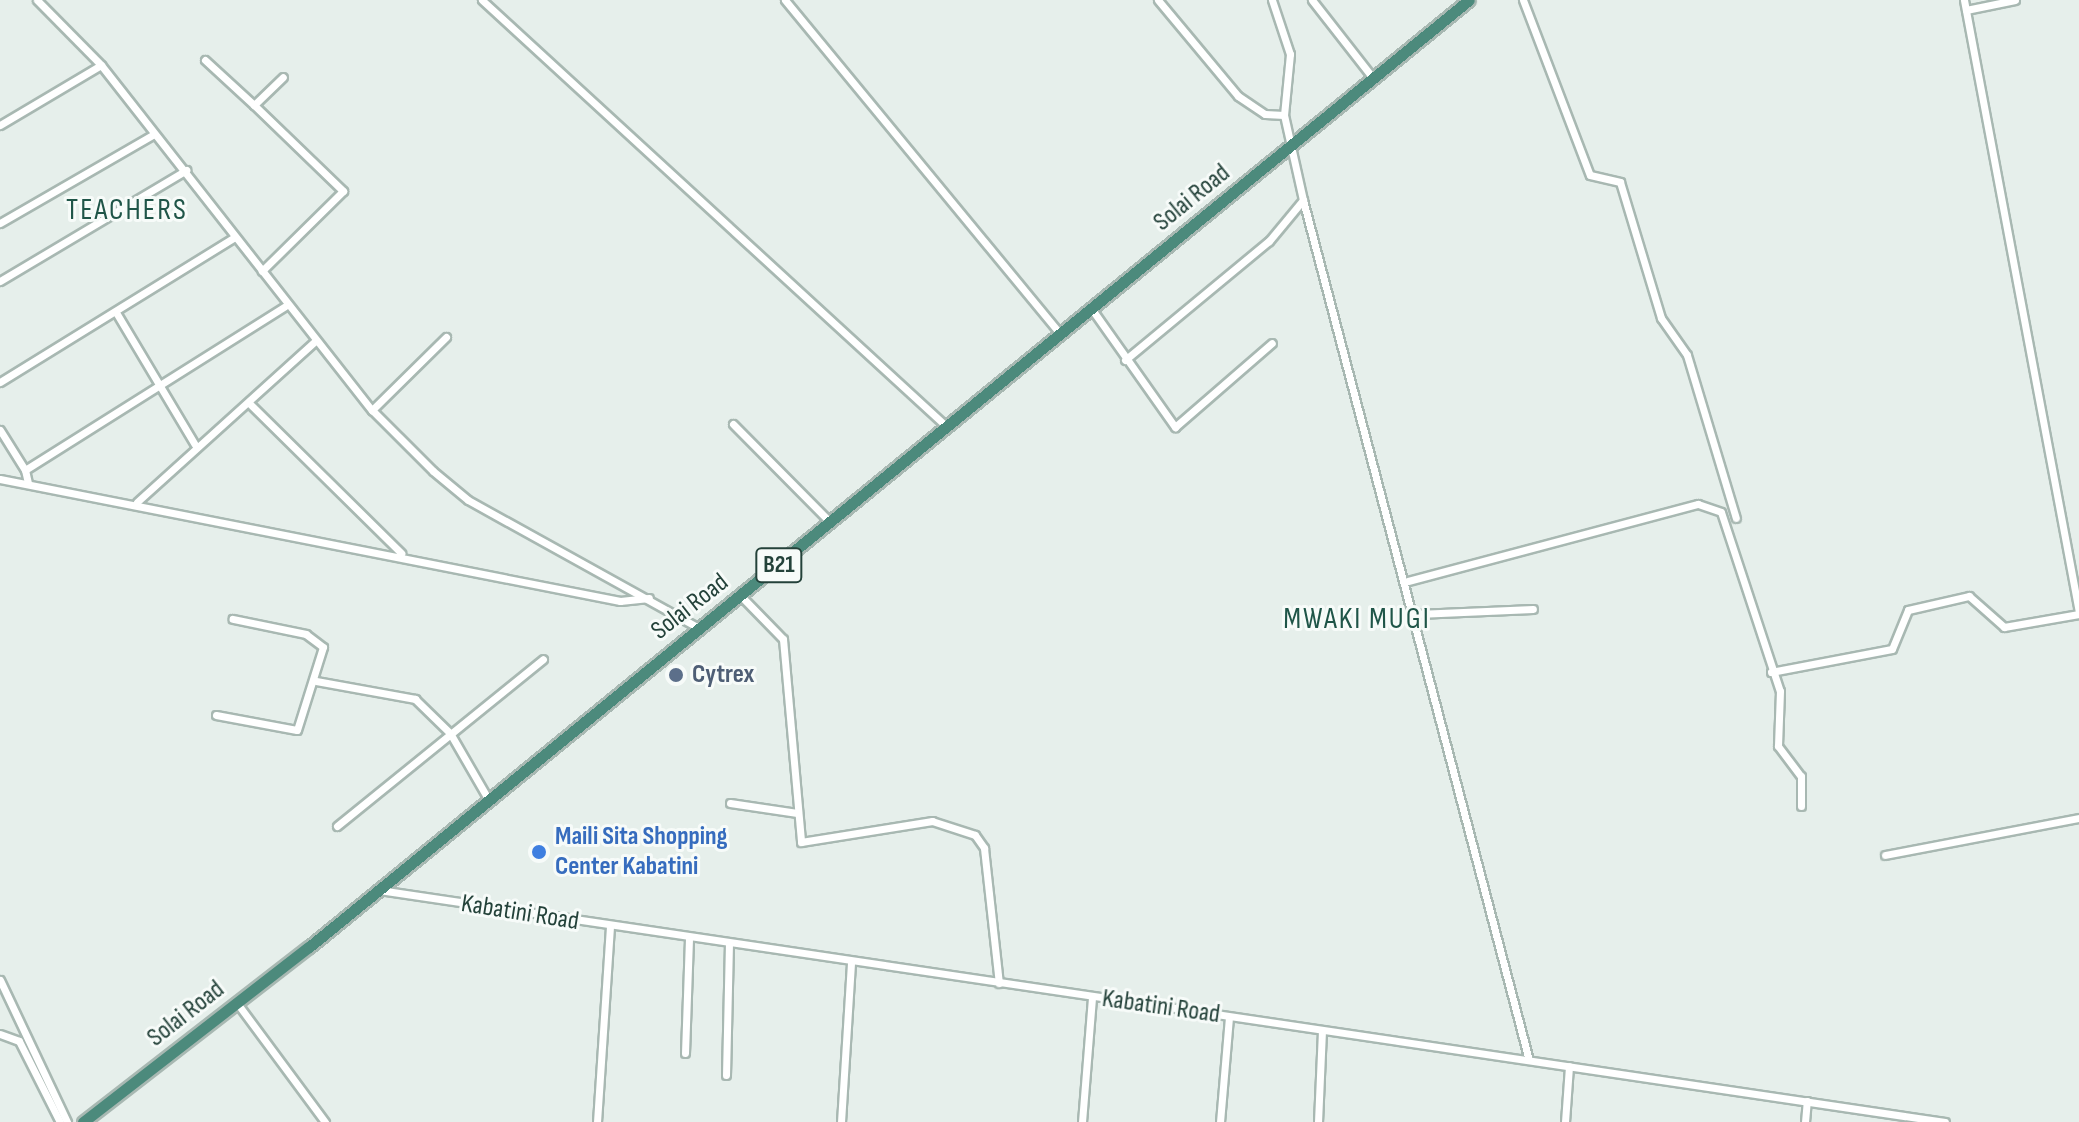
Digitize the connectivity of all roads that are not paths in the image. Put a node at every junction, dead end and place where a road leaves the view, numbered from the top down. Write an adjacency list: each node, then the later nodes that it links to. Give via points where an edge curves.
1 (37, 0): 14 (street)
2 (482, 0): 41 (street)
3 (785, 0): 31 (street)
4 (1158, 0): 18 (street, via 1238,96 1265,114)
5 (1272, 0): 18 (street, via 1290,54)
6 (1312, 0): 16 (street)
7 (1469, 0): 11 (highway, Solai Road / B21)
8 (1523, 0): 48 (street, via 1590,175 1620,182 1661,318 1687,355)
9 (1964, 0): 12 (street)
10 (2015, 0): 12 (street)
11 (1454, 5): 16 (highway, Solai Road / B21)
12 (1966, 10): 55 (street)
13 (205, 60): 17 (street)
14 (101, 65): 19 (street); 20 (street)
15 (283, 77): 17 (street)
16 (1373, 78): 21 (highway, Solai Road / B21)
17 (254, 105): 26 (street, via 343,191)
18 (1284, 115): 21 (street)
19 (0, 125)
20 (154, 134): 22 (street); 24 (street)
21 (1291, 145): 23 (street); 29 (highway, Solai Road / B21)
22 (186, 170): 25 (street); 27 (street)
23 (1303, 200): 35 (street, via 1269,241); 51 (street)
24 (0, 223)
25 (235, 237): 26 (street); 30 (street)
26 (262, 271): 28 (street)
27 (0, 281)
28 (285, 306): 33 (street); 37 (street)
29 (1091, 308): 31 (highway, Solai Road / B21); 35 (street)
30 (117, 314): 36 (street, via 44,349); 37 (street)
31 (1060, 334): 41 (highway, Solai Road / B21)
32 (446, 337): 39 (street)
33 (315, 341): 38 (street); 39 (street)
34 (1272, 343): 35 (street, via 1175,427)
35 (1125, 360)
36 (0, 382)
37 (157, 385): 43 (street); 44 (street)
38 (249, 403): 43 (street); 50 (street)
39 (372, 410): 53 (street, via 468,500)
40 (733, 424): 49 (street)
41 (947, 427): 49 (highway, Solai Road / B21)
42 (0, 430): 44 (street)
43 (195, 445): 47 (street)
44 (25, 470): 46 (street)
45 (0, 479): 46 (street)
46 (28, 483): 47 (street)
47 (137, 502): 50 (street)
48 (1736, 518)
49 (831, 523): 52 (highway, Solai Road / B21)
50 (403, 555): 53 (street, via 620,601)
51 (1408, 581): 56 (street); 60 (street, via 1698,504 1721,512)
52 (741, 596): 58 (highway, Solai Road / B21); 67 (street, via 783,639)
53 (649, 598): 58 (street)
54 (1533, 609): 56 (street)
55 (2079, 613): 60 (street, via 2004,627 1969,596 1908,610 1892,649)
56 (1417, 614): 84 (street)
57 (233, 619): 61 (street, via 320,639)
58 (699, 628): 64 (highway, Solai Road / B21)
59 (543, 659): 63 (street)
60 (1771, 672): 66 (street, via 1783,711 1778,746 1801,776)
61 (316, 681): 62 (street, via 297,730); 63 (street, via 415,699)
62 (216, 715)
63 (450, 733): 64 (street); 69 (street)
64 (487, 797): 71 (highway, Solai Road / B21)
65 (730, 803): 67 (street)
66 (1801, 806)
67 (797, 813): 77 (street, via 805,844 932,821 975,835 984,848)
68 (2079, 818): 70 (street)
69 (337, 826)
70 (1885, 855)
71 (377, 890): 72 (street, Kabatini Road); 79 (highway, Solai Road / B21)
72 (610, 926): 73 (street, Kabatini Road); 92 (street)
73 (689, 938): 74 (street, Kabatini Road); 83 (street)
74 (729, 943): 75 (street, Kabatini Road); 86 (street)
75 (851, 961): 77 (street, Kabatini Road); 93 (street)
76 (0, 980): 89 (street)
77 (999, 983): 78 (street, Kabatini Road)
78 (1092, 997): 80 (street, Kabatini Road); 94 (street)
79 (237, 1003): 90 (highway, Solai Road / B21); 91 (street)
80 (1229, 1017): 81 (street, Kabatini Road); 95 (street)
81 (1322, 1031): 84 (street, Kabatini Road); 96 (street)
82 (0, 1034): 88 (street, via 19,1041)
83 (685, 1053)
84 (1529, 1060): 85 (street, Kabatini Road)
85 (1569, 1066): 87 (street, Kabatini Road); 97 (street)
86 (726, 1075)
87 (1807, 1101): 98 (street); 99 (street, Kabatini Road)
88 (60, 1122)
89 (67, 1122)
90 (83, 1122)
91 (325, 1122)
92 (597, 1122)
93 (841, 1122)
94 (1082, 1122)
95 (1220, 1122)
96 (1318, 1122)
97 (1565, 1122)
98 (1805, 1122)
99 (1945, 1122)

